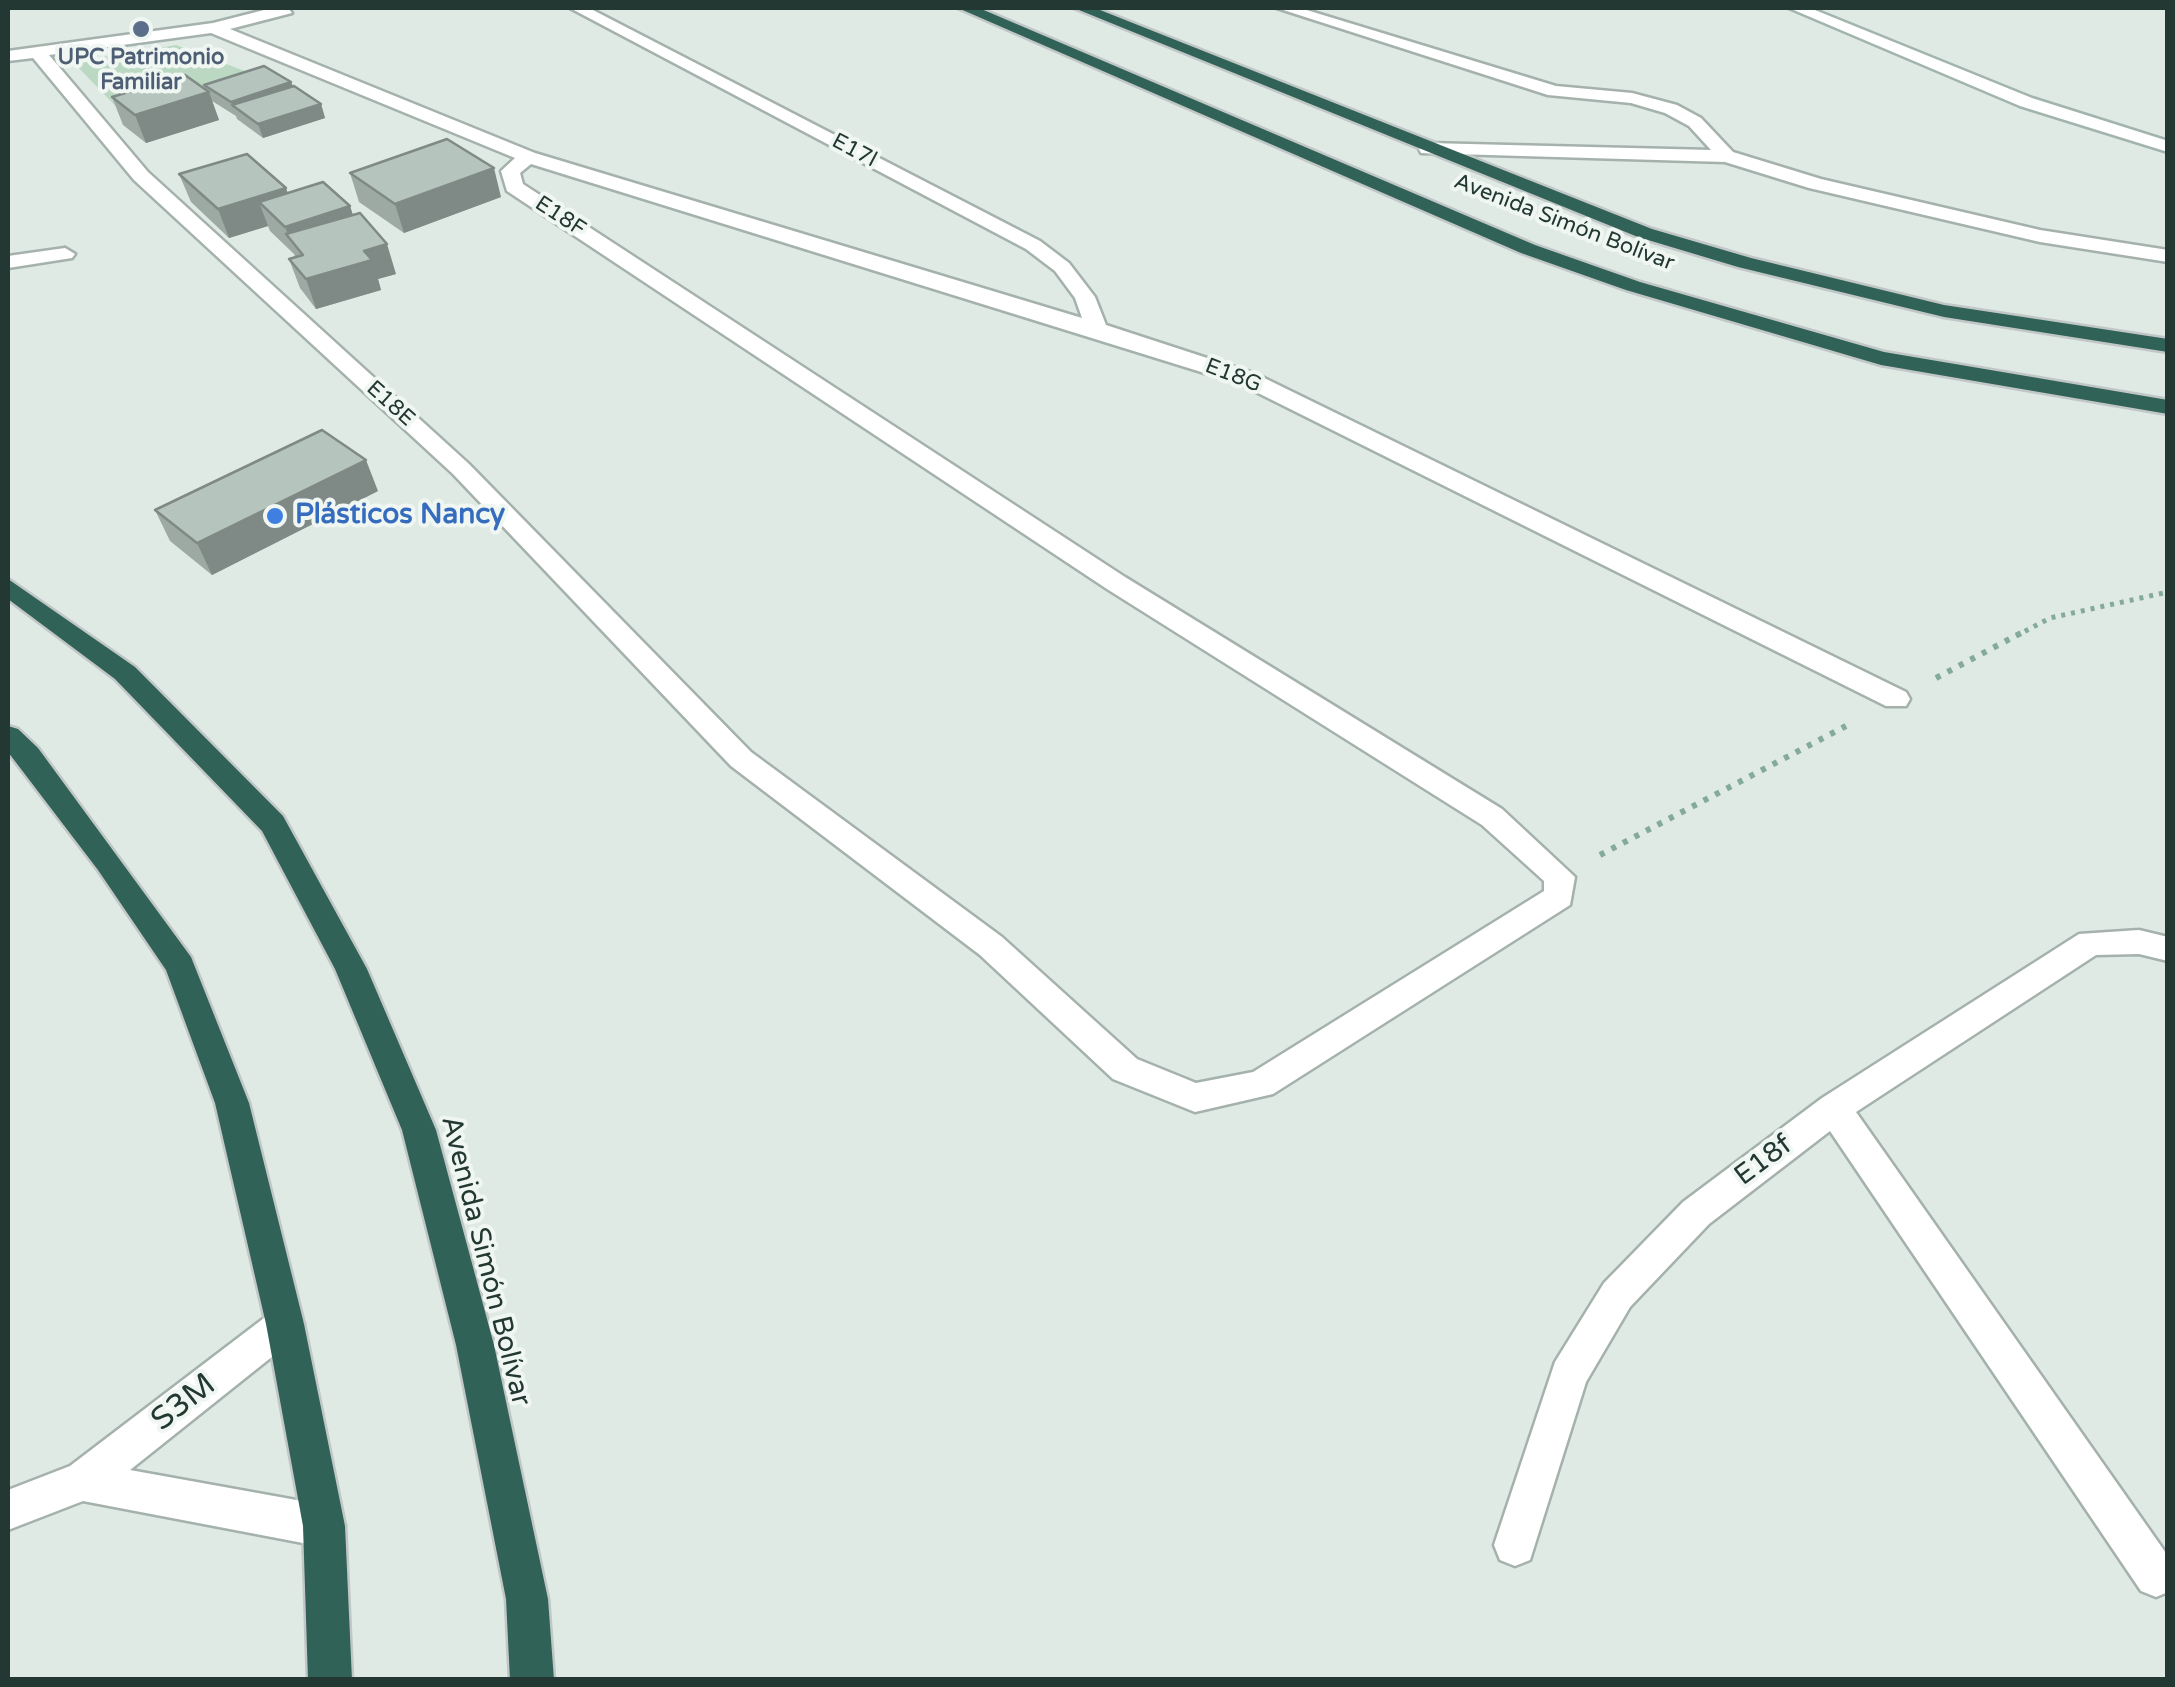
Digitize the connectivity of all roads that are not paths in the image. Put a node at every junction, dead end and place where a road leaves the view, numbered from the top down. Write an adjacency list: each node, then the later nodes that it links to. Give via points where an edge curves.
1 (578, 8): 17 (street, E17l, via 1033,245 1062,267 1085,297)
2 (966, 8): 19 (highway, Avenida Simón Bolívar, via 1528,249 1633,286 1881,358)
3 (1082, 8): 11 (highway, Avenida Simón Bolívar)
4 (1284, 8): 12 (street, via 1554,91 1671,109 1695,122)
5 (1797, 8): 10 (street, via 2026,102)
6 (282, 10): 7 (street)
7 (212, 28): 8 (street); 13 (street, E18F)
8 (37, 52): 9 (street); 20 (street, E18E, via 141,176 461,468 741,759 991,946 1125,1069 1195,1098 1260,1084 1559,898 1560,877 1492,817 1116,584)
9 (8, 56)
10 (2168, 147)
11 (1428, 149): 12 (street); 18 (highway, Avenida Simón Bolívar, via 1575,208 1745,263 1944,312)
12 (1726, 156): 15 (street, via 2040,236)
13 (528, 157): 17 (street, E18G); 20 (street, E18F, via 510,171 514,187)
14 (65, 254): 16 (street)
15 (2168, 256)
16 (8, 262)
17 (1097, 328): 22 (street, E18G, via 1248,379)
18 (2168, 346)
19 (2161, 409)
20 (924, 456)
21 (8, 587): 33 (highway, Avenida Simón Bolívar, via 125,674 273,824 351,969 419,1130 470,1327 527,1599)
22 (1896, 699)
23 (8, 736): 26 (highway, via 109,862 180,966 232,1103)
24 (2168, 950): 25 (street, E18f, via 2090,942)
25 (1834, 1108): 30 (street, E18f, via 1696,1213 1618,1295 1568,1376); 31 (street)
26 (285, 1324): 27 (street, S3M); 29 (highway)
27 (83, 1481): 28 (street, S3M); 29 (street)
28 (8, 1510)
29 (324, 1526): 32 (highway)
30 (1515, 1545)
31 (2156, 1576)
32 (330, 1680)
33 (532, 1680)

